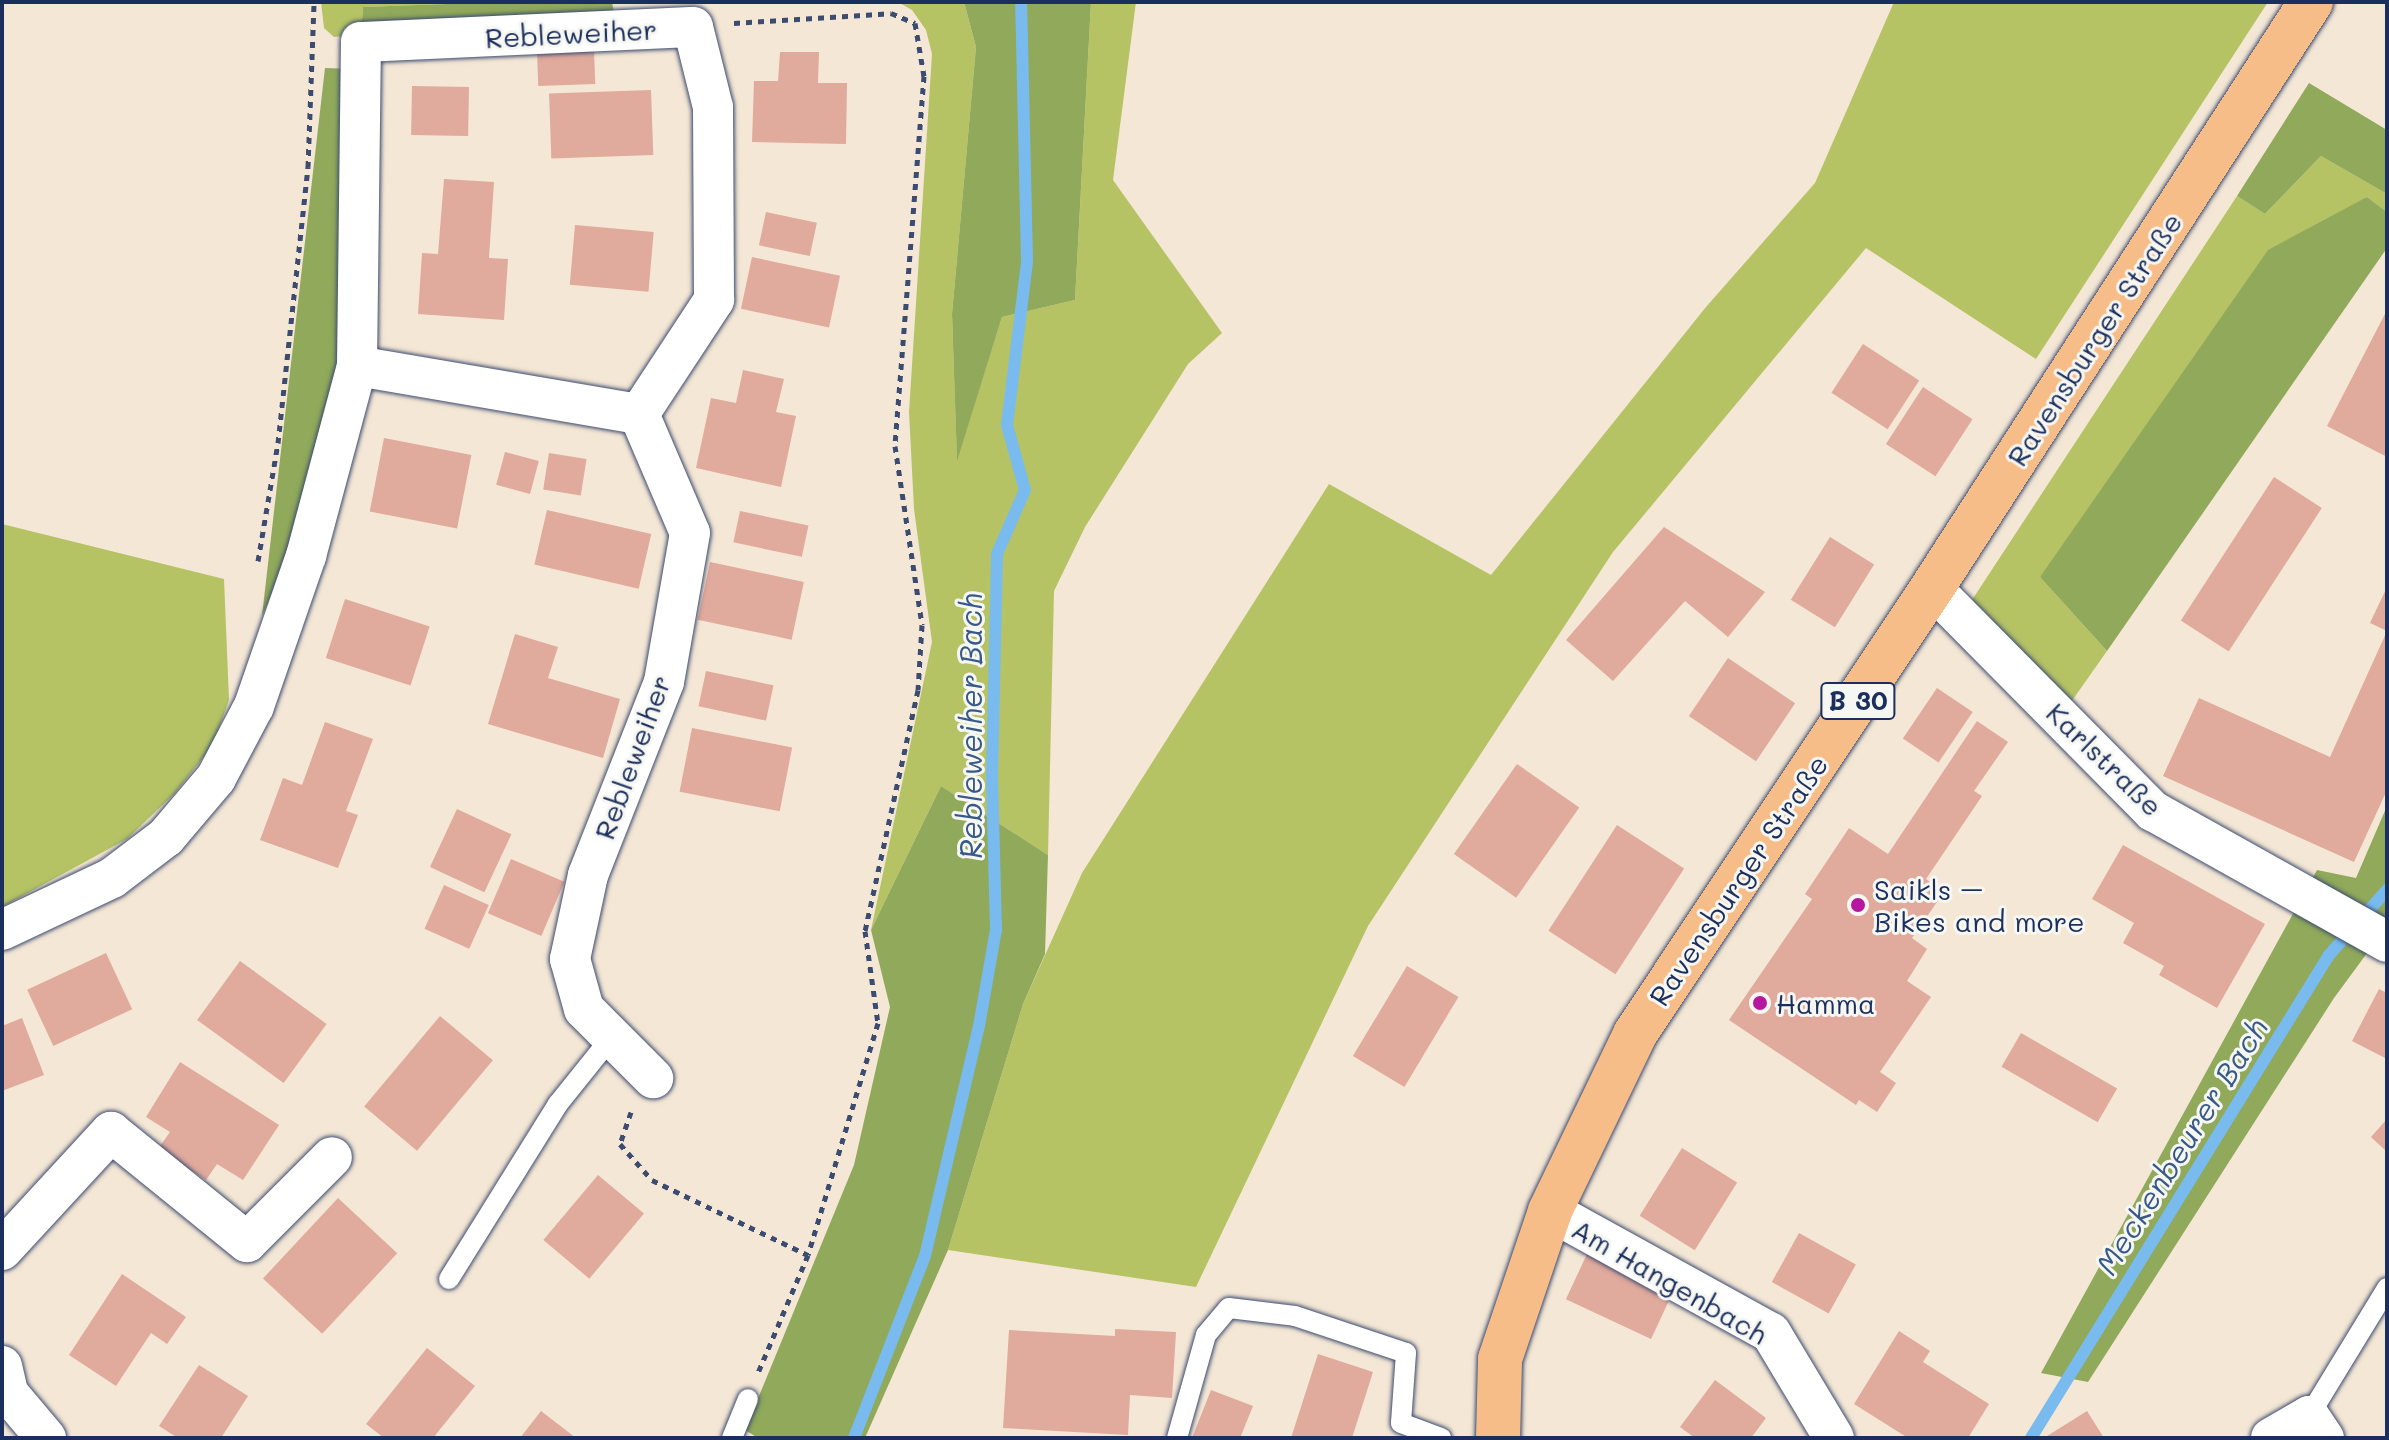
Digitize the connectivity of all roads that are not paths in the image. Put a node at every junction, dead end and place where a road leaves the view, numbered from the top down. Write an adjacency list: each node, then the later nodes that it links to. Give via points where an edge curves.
1 (2311, 2): 4 (main road, Ravensburger Straße / B 30)
2 (357, 366): 3 (street); 3 (street, Rebleweiher, via 361,42 693,27 713,107 714,300); 5 (street, Rebleweiher, via 306,556 254,706 216,778 166,837 112,878)
3 (639, 414): 7 (street, Rebleweiher, via 690,533 664,682 588,875 570,959 584,1009)
4 (1932, 588): 6 (street, Karlstraße, via 2153,811); 10 (main road, Ravensburger Straße / B 30, via 1635,1034)
5 (2, 930)
6 (2380, 939)
7 (610, 1039): 8 (street, Rebleweiher); 12 (lane, via 558,1104)
8 (649, 1074)
9 (332, 1157): 11 (street, via 247,1242 111,1132)
10 (1550, 1211): 21 (main road, Ravensburger Straße / B 30, via 1500,1359); 22 (street, Am Hangenbach, via 1771,1333)
11 (2, 1250)
12 (449, 1279)
13 (2386, 1296): 16 (lane)
14 (2, 1366): 17 (street, via 8,1393)
15 (748, 1399): 18 (lane)
16 (2316, 1427): 23 (street)
17 (36, 1435)
18 (732, 1438)
19 (1177, 1438): 20 (lane, via 1206,1335 1229,1308 1295,1316 1406,1353 1401,1423)
20 (1441, 1438)
21 (1498, 1438)
22 (1834, 1438)
23 (2271, 1438)

